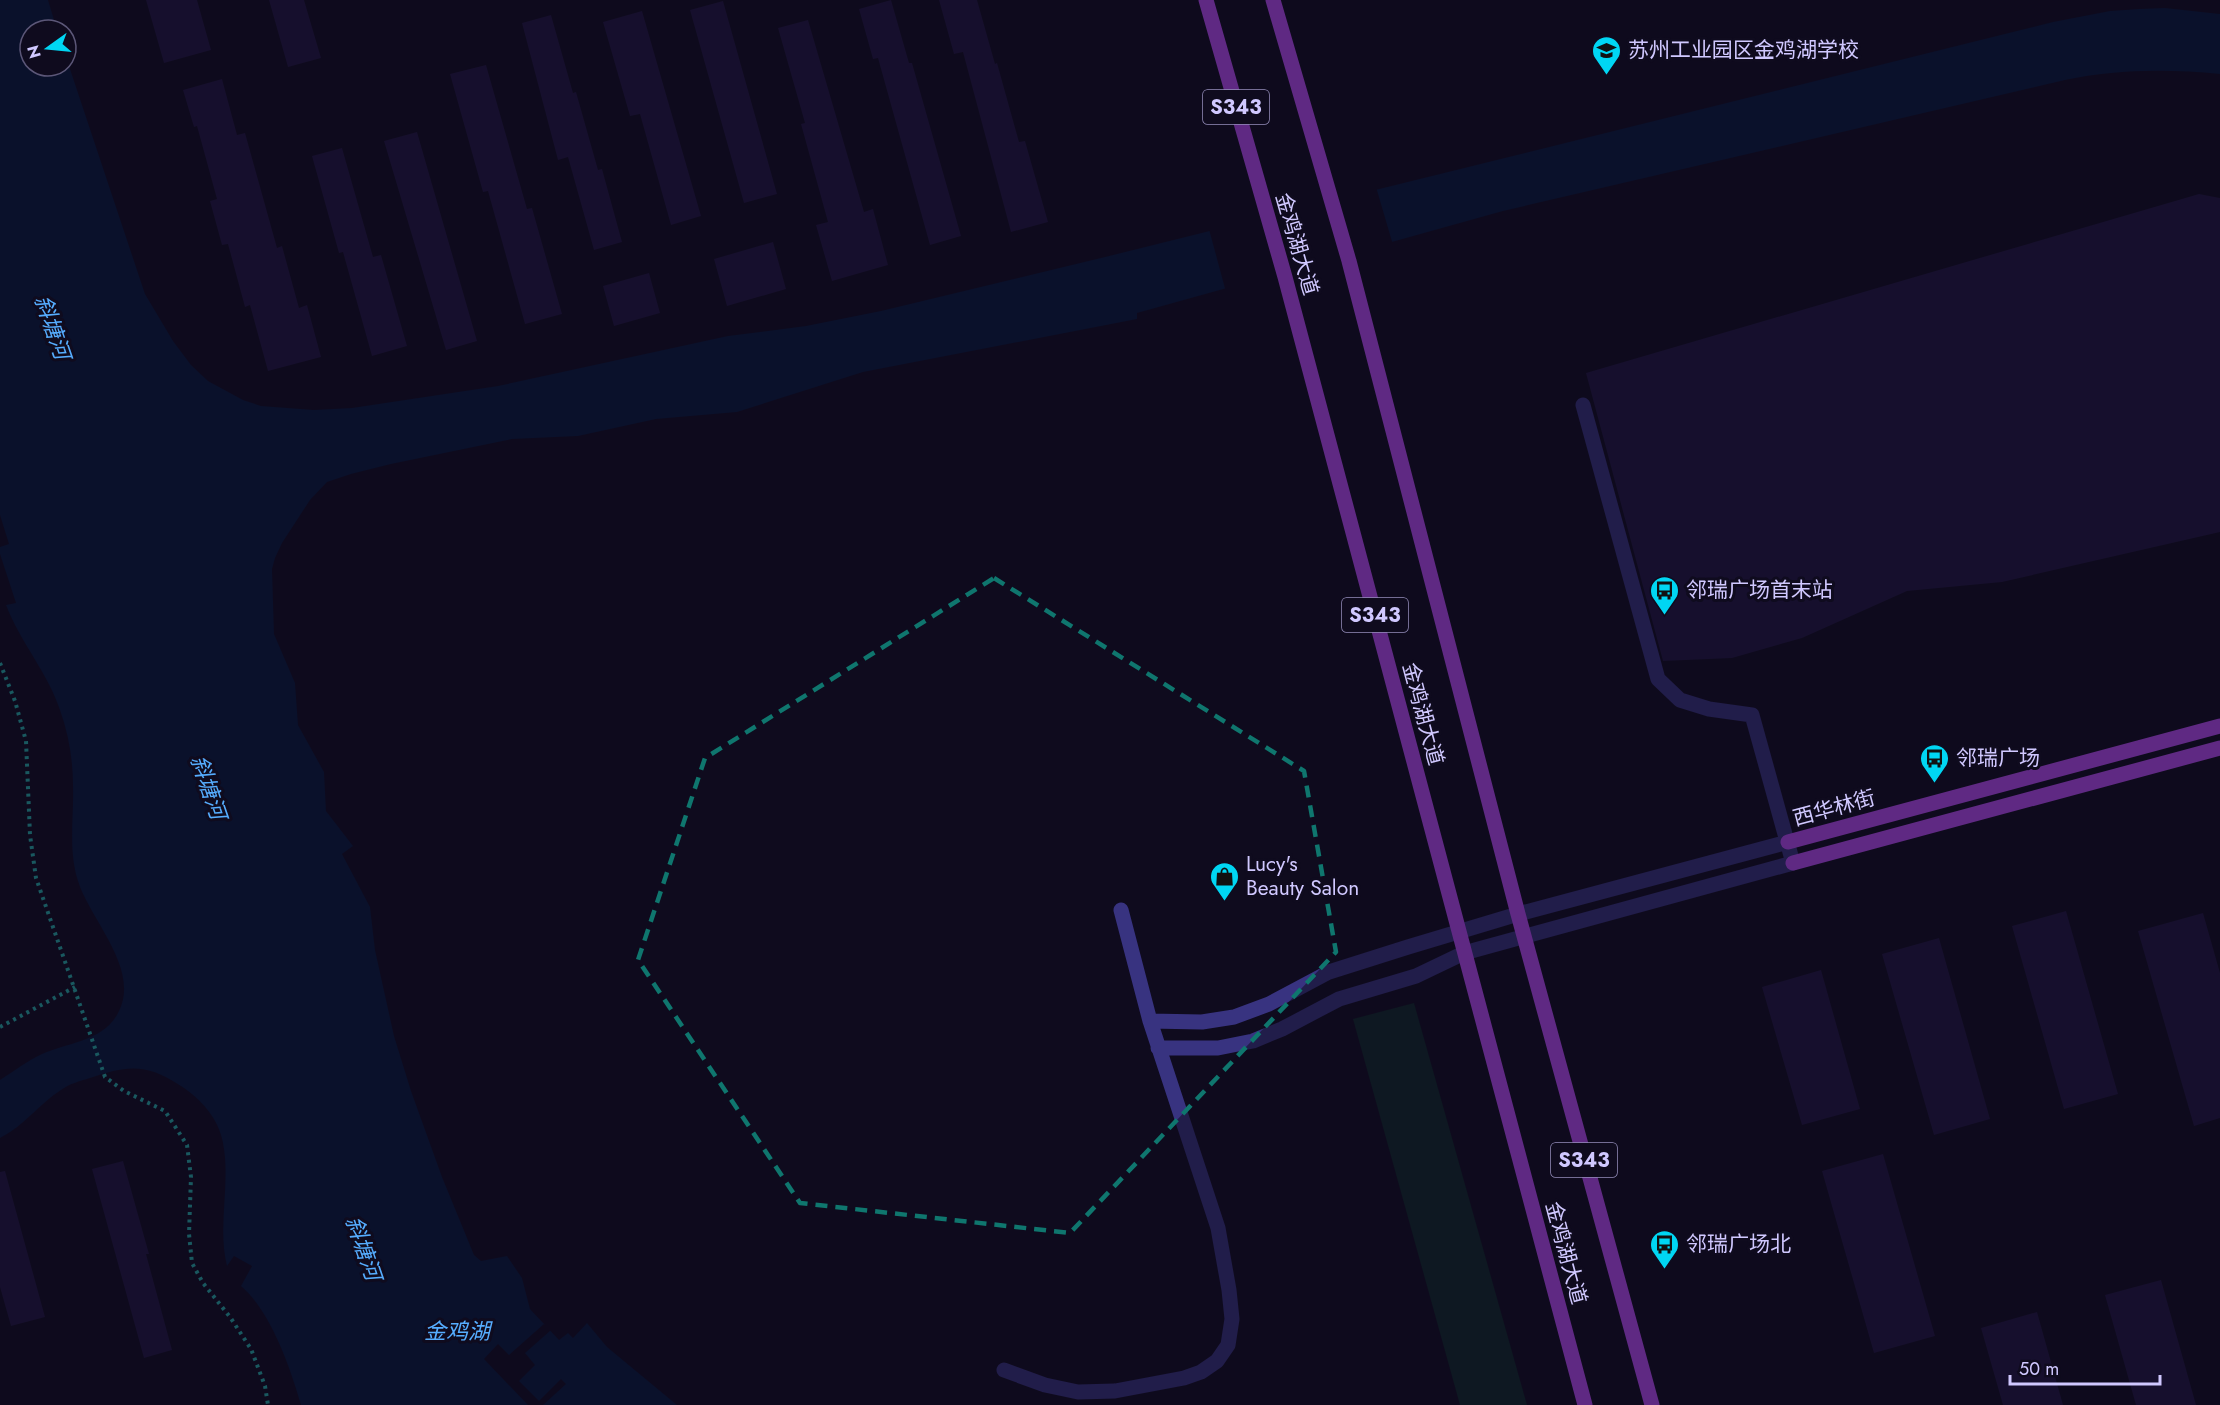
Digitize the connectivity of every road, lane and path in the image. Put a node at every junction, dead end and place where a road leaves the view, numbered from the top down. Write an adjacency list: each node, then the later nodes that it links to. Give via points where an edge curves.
1 (1206, 0): 11 (main road, 金鸡湖大道 / S343, via 1285,277)
2 (1273, 0): 10 (main road, 金鸡湖大道 / S343, via 1349,261)
3 (1583, 405): 7 (street, via 1658,679 1680,700 1752,715)
4 (0, 663): 14 (path, via 26,741 36,878)
5 (2220, 726): 7 (main road, 西华林街)
6 (2220, 748): 8 (main road, 西华林街)
7 (1788, 842): 8 (street); 10 (street, 西华林街)
8 (1793, 862): 12 (street, 西华林街)
9 (1121, 910): 15 (street)
10 (1518, 915): 11 (street, 西华林街); 12 (main road, 金鸡湖大道 / S343)
11 (1459, 931): 13 (main road, 金鸡湖大道 / S343); 15 (street, 西华林街, via 1329,972 1269,1004 1234,1017 1202,1022)
12 (1523, 935): 13 (street, 西华林街); 21 (main road, 金鸡湖大道 / S343)
13 (1464, 953): 17 (street, 西华林街, via 1416,976 1339,999 1253,1041 1218,1048); 20 (main road, 金鸡湖大道 / S343)
14 (75, 987): 16 (path); 19 (path, via 105,1077 165,1111 187,1145 192,1263 251,1349)
15 (1150, 1021): 17 (street)
16 (0, 1027)
17 (1158, 1048): 18 (street, via 1218,1228 1232,1318 1228,1345 1217,1361 1201,1371 1176,1380 1115,1391 1078,1392)
18 (1004, 1370)
19 (269, 1404)
20 (1585, 1405)
21 (1652, 1405)

